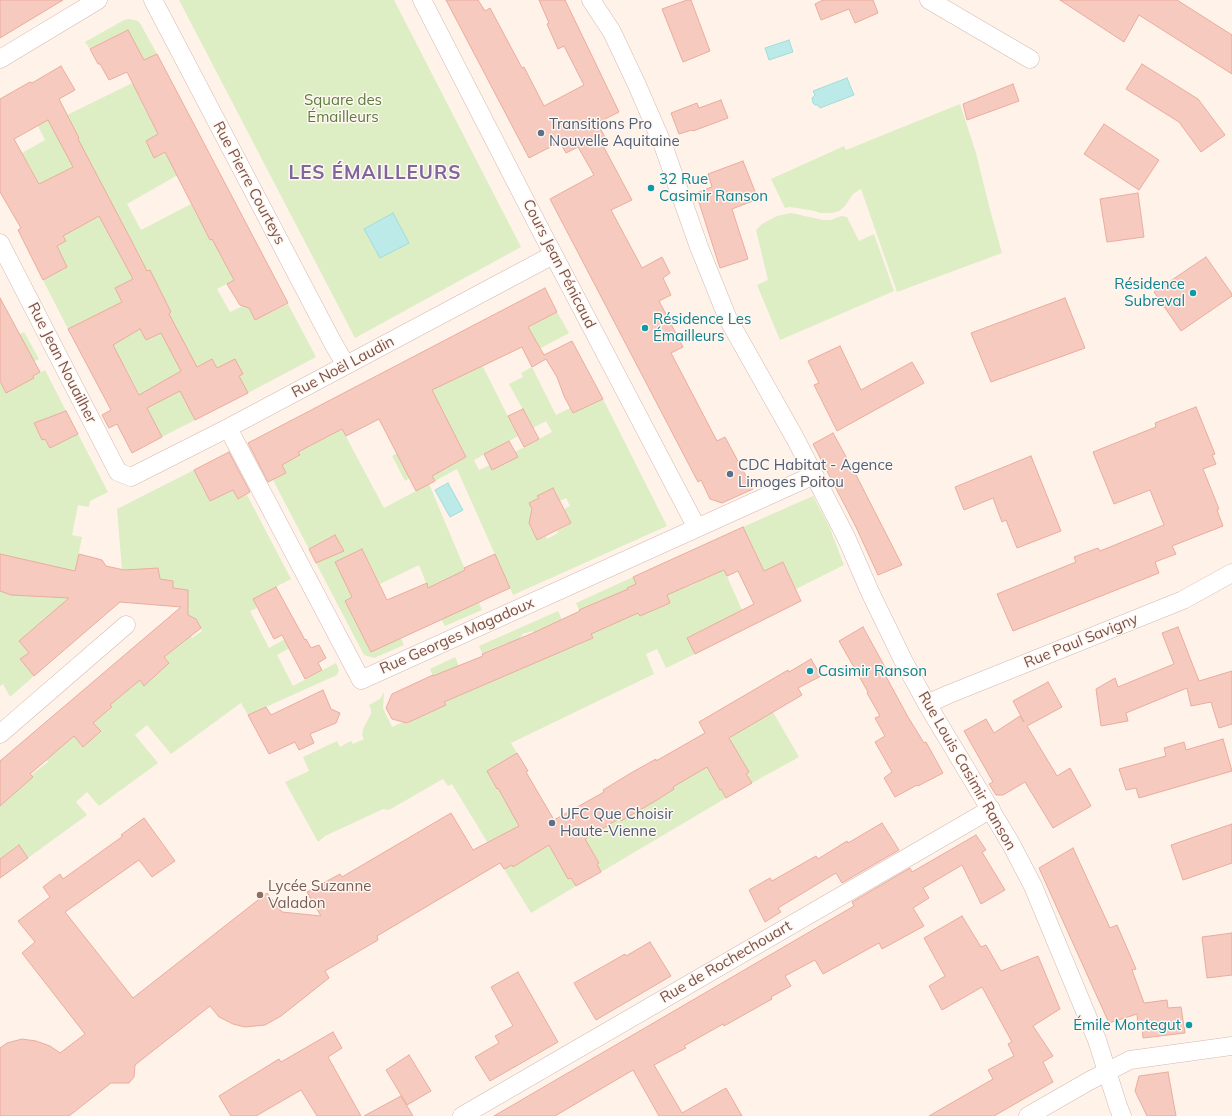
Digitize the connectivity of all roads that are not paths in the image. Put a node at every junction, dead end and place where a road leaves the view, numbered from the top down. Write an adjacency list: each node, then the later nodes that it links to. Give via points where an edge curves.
1 (98, 0): 6 (street)
2 (153, 0): 10 (street, Rue Pierre Courteys)
3 (422, 0): 9 (street, Cours Jean Pénicaud)
4 (591, 0): 12 (street, Rue Louis Casimir Ranson, via 612,32 663,145 728,319 796,438)
5 (929, 0): 7 (street)
6 (0, 59)
7 (1030, 60)
8 (0, 243): 13 (street, Rue Jean Nouailher, via 118,472)
9 (553, 255): 10 (street, Rue Noël Laudin); 14 (street, Cours Jean Pénicaud)
10 (346, 365): 11 (street, Rue Noël Laudin)
11 (228, 428): 13 (street, Rue Noël Laudin); 14 (street, Rue Georges Magadoux, via 361,680)
12 (814, 475): 14 (street, Rue Georges Magadoux); 17 (street, Rue Louis Casimir Ranson, via 846,537 889,632)
13 (131, 477)
14 (697, 528)
15 (1232, 573): 17 (street, Rue Paul Savigny, via 1183,600)
16 (126, 625): 18 (street)
17 (927, 704): 19 (street, Rue Louis Casimir Ranson)
18 (0, 734)
19 (991, 809): 21 (street, Rue Louis Casimir Ranson, via 1033,886 1052,929 1097,1040); 22 (street, Rue de Rochechouart)
20 (1232, 1046): 21 (street, via 1130,1060)
21 (1106, 1072): 23 (street); 24 (street, Rue Louis Casimir Ranson)
22 (462, 1116)
23 (1028, 1116)
24 (1122, 1116)

